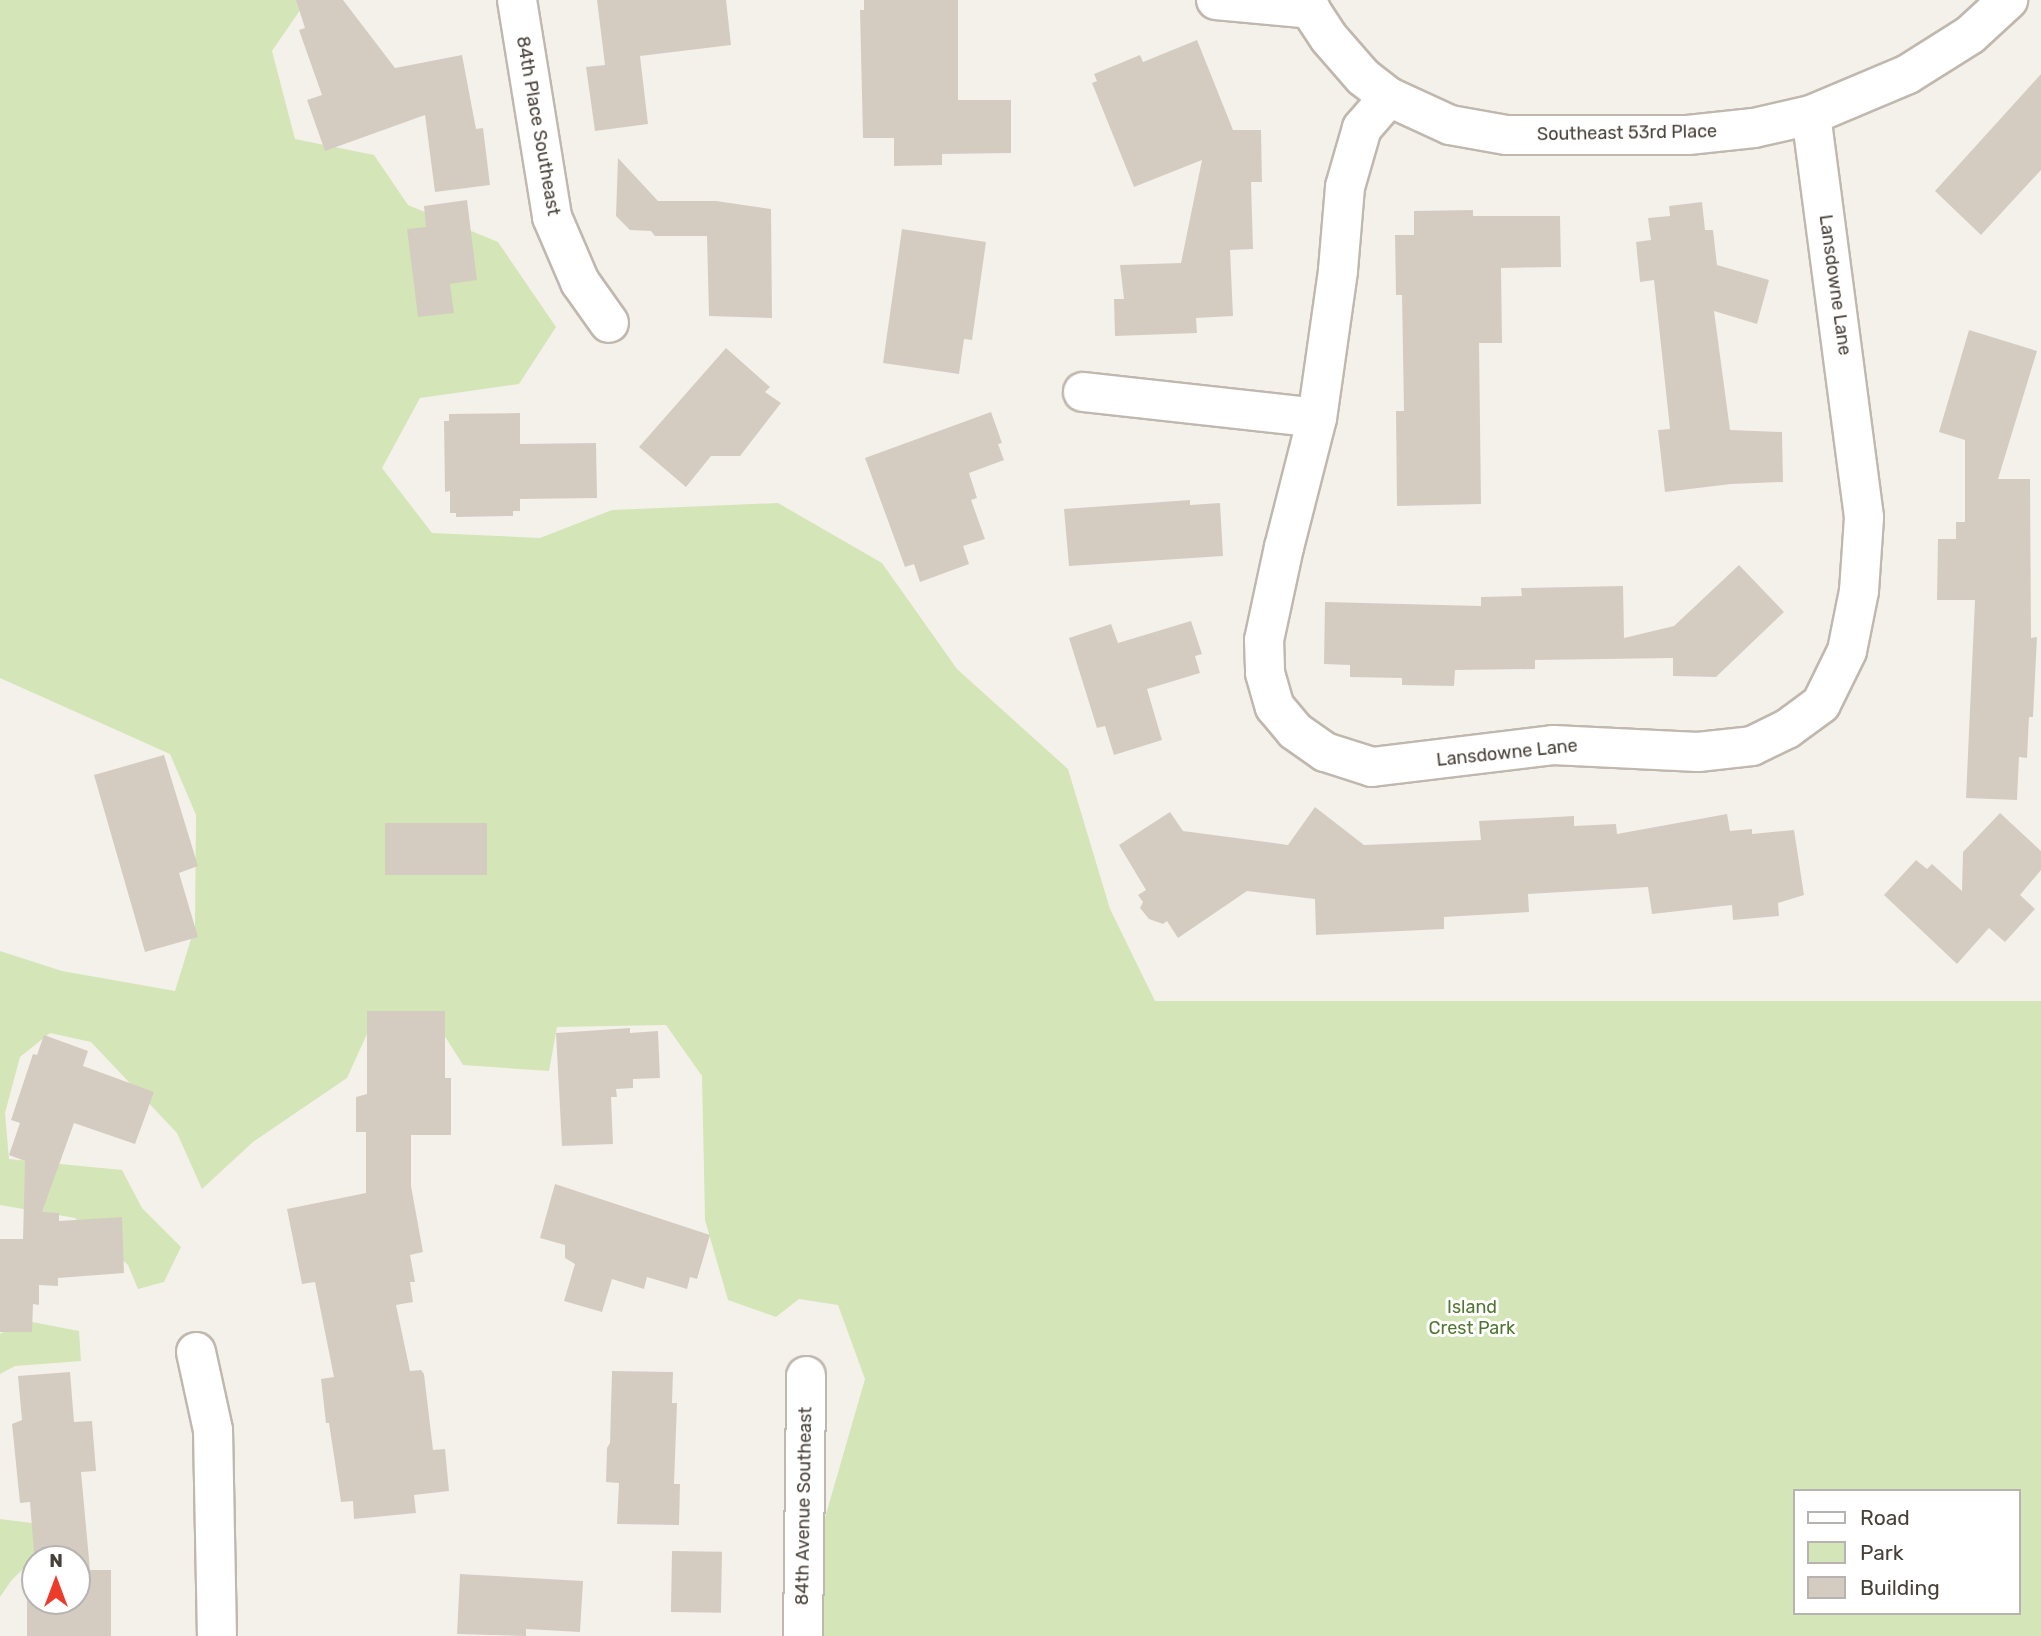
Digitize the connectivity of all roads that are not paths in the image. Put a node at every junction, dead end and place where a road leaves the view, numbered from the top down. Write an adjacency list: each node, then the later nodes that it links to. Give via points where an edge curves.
1 (517, 0): 7 (street, 84th Place Southeast, via 552,217 580,282)
2 (1216, 0): 4 (street)
3 (2008, 0): 6 (street, Southeast 53rd Place, via 1970,36 1908,74)
4 (1308, 5): 5 (street, Southeast 53rd Place, via 1363,77)
5 (1389, 97): 6 (street, Southeast 53rd Place, via 1450,125 1506,135 1688,135 1754,128); 9 (street, Lansdowne Lane, via 1362,128 1345,187)
6 (1811, 115): 9 (street, Lansdowne Lane, via 1864,517 1859,591 1847,651 1821,704 1787,729 1752,746 1698,752 1553,745 1373,767 1325,752 1295,731 1275,708 1265,673 1284,547)
7 (609, 323)
8 (1083, 392): 9 (street)
9 (1317, 418)
10 (196, 1352): 12 (street, via 213,1430)
11 (806, 1376): 13 (street, 84th Avenue Southeast)
12 (216, 1636)
13 (803, 1636)

